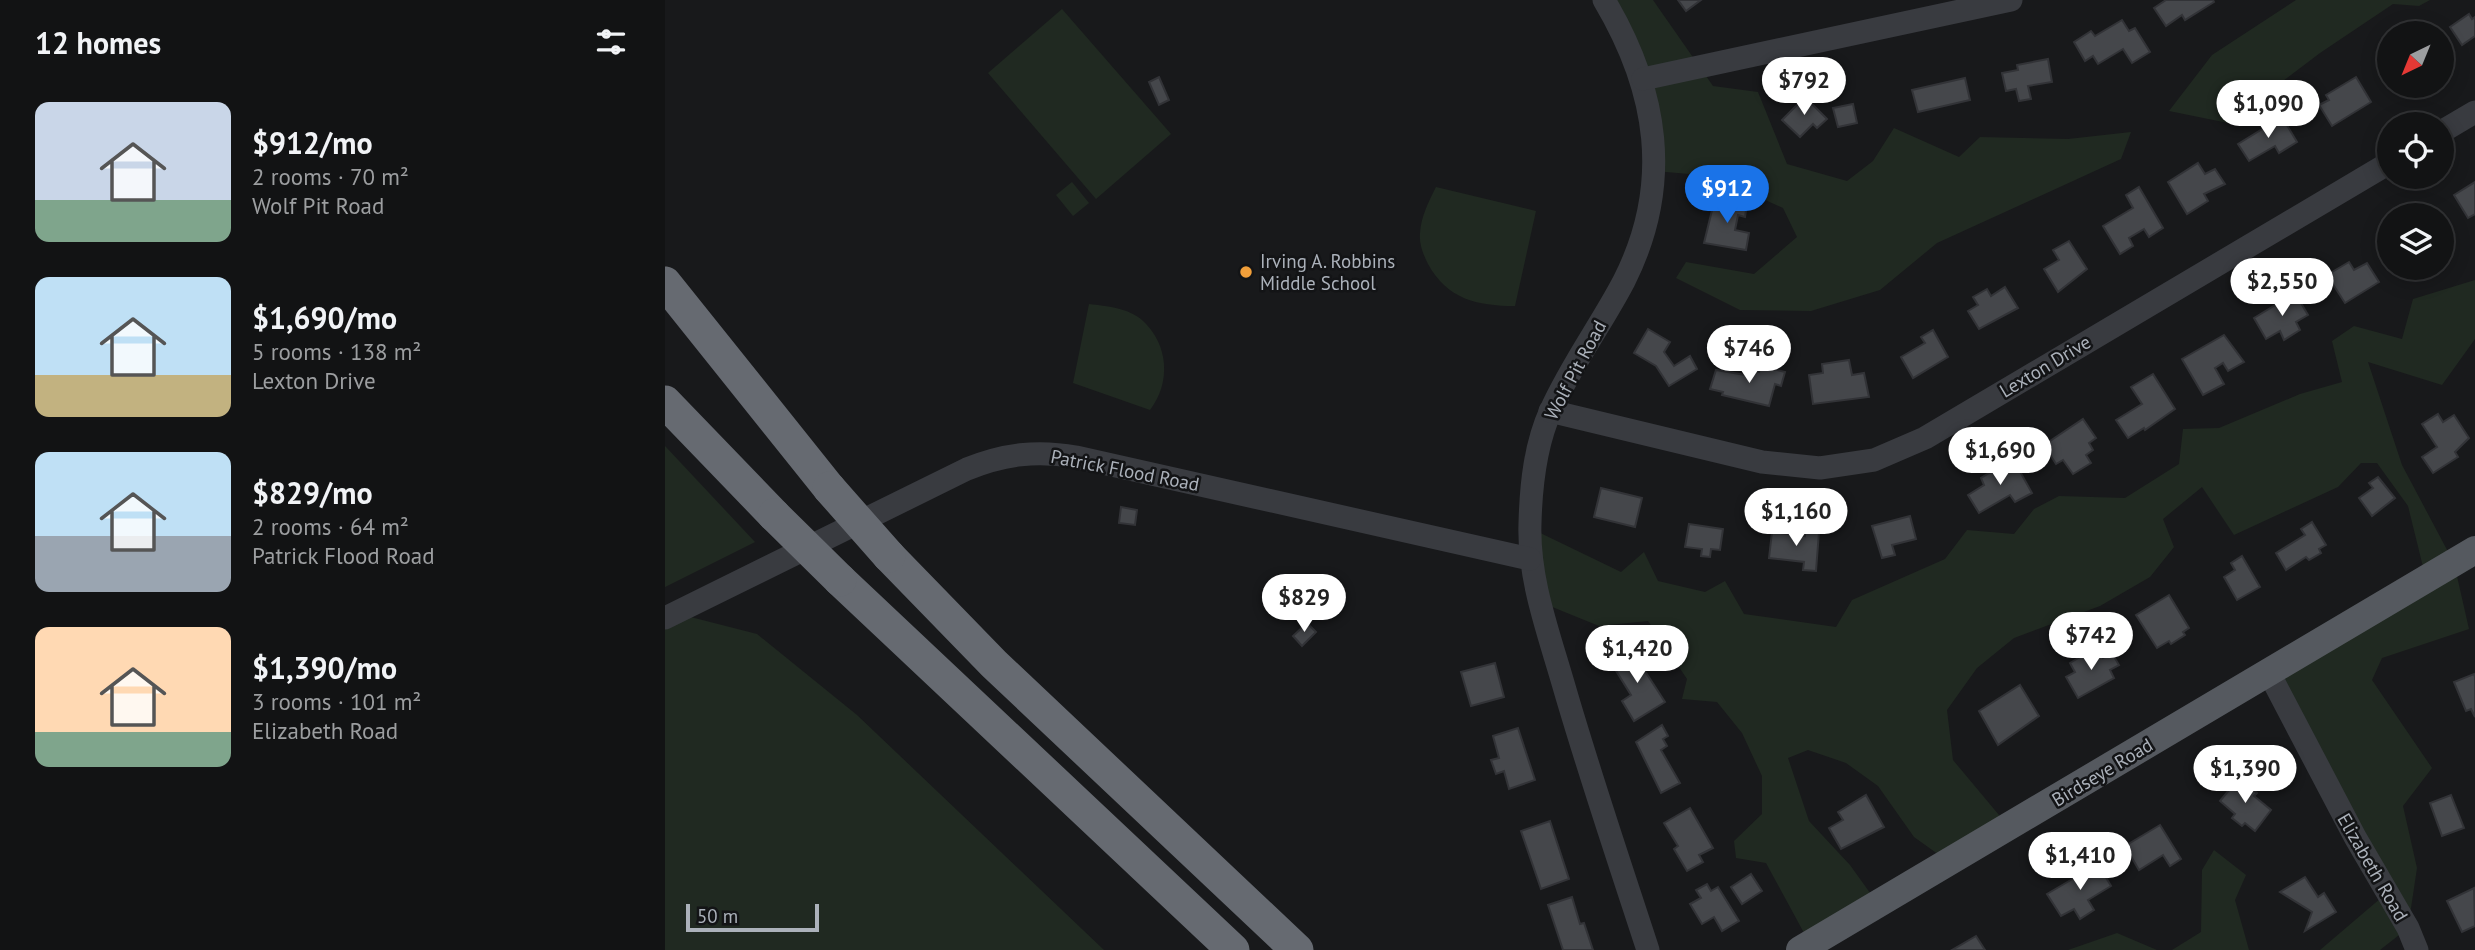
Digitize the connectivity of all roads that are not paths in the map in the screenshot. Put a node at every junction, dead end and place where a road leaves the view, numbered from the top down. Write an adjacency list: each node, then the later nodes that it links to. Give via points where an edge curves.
1 (1604, 0): 3 (street, Wolf Pit Road)
2 (2011, 0): 3 (street)
3 (1643, 79): 11 (street, Wolf Pit Road, via 1654,139 1651,199 1644,230 1624,280)
4 (2475, 111): 5 (street)
5 (2454, 124)
6 (2377, 170): 11 (street, Lexton Drive, via 1924,438 1874,460 1821,468 1762,462)
7 (665, 264): 9 (highway)
8 (665, 284): 9 (highway)
9 (700, 326): 17 (highway, bridge, via 762,408 889,556 994,664)
10 (665, 402): 16 (highway, bridge, via 840,580)
11 (1550, 411): 13 (street, Wolf Pit Road, via 1535,465)
12 (2475, 550): 15 (main road, Birdseye Road)
13 (1530, 559): 14 (street, Patrick Flood Road, via 1076,457 1030,453 988,460 967,469); 18 (street, Wolf Pit Road, via 1582,747)
14 (665, 618)
15 (2269, 673): 19 (main road, Birdseye Road); 20 (street, Elizabeth Road)
16 (1233, 950)
17 (1297, 950)
18 (1648, 950)
19 (1800, 950)
20 (2417, 950)

